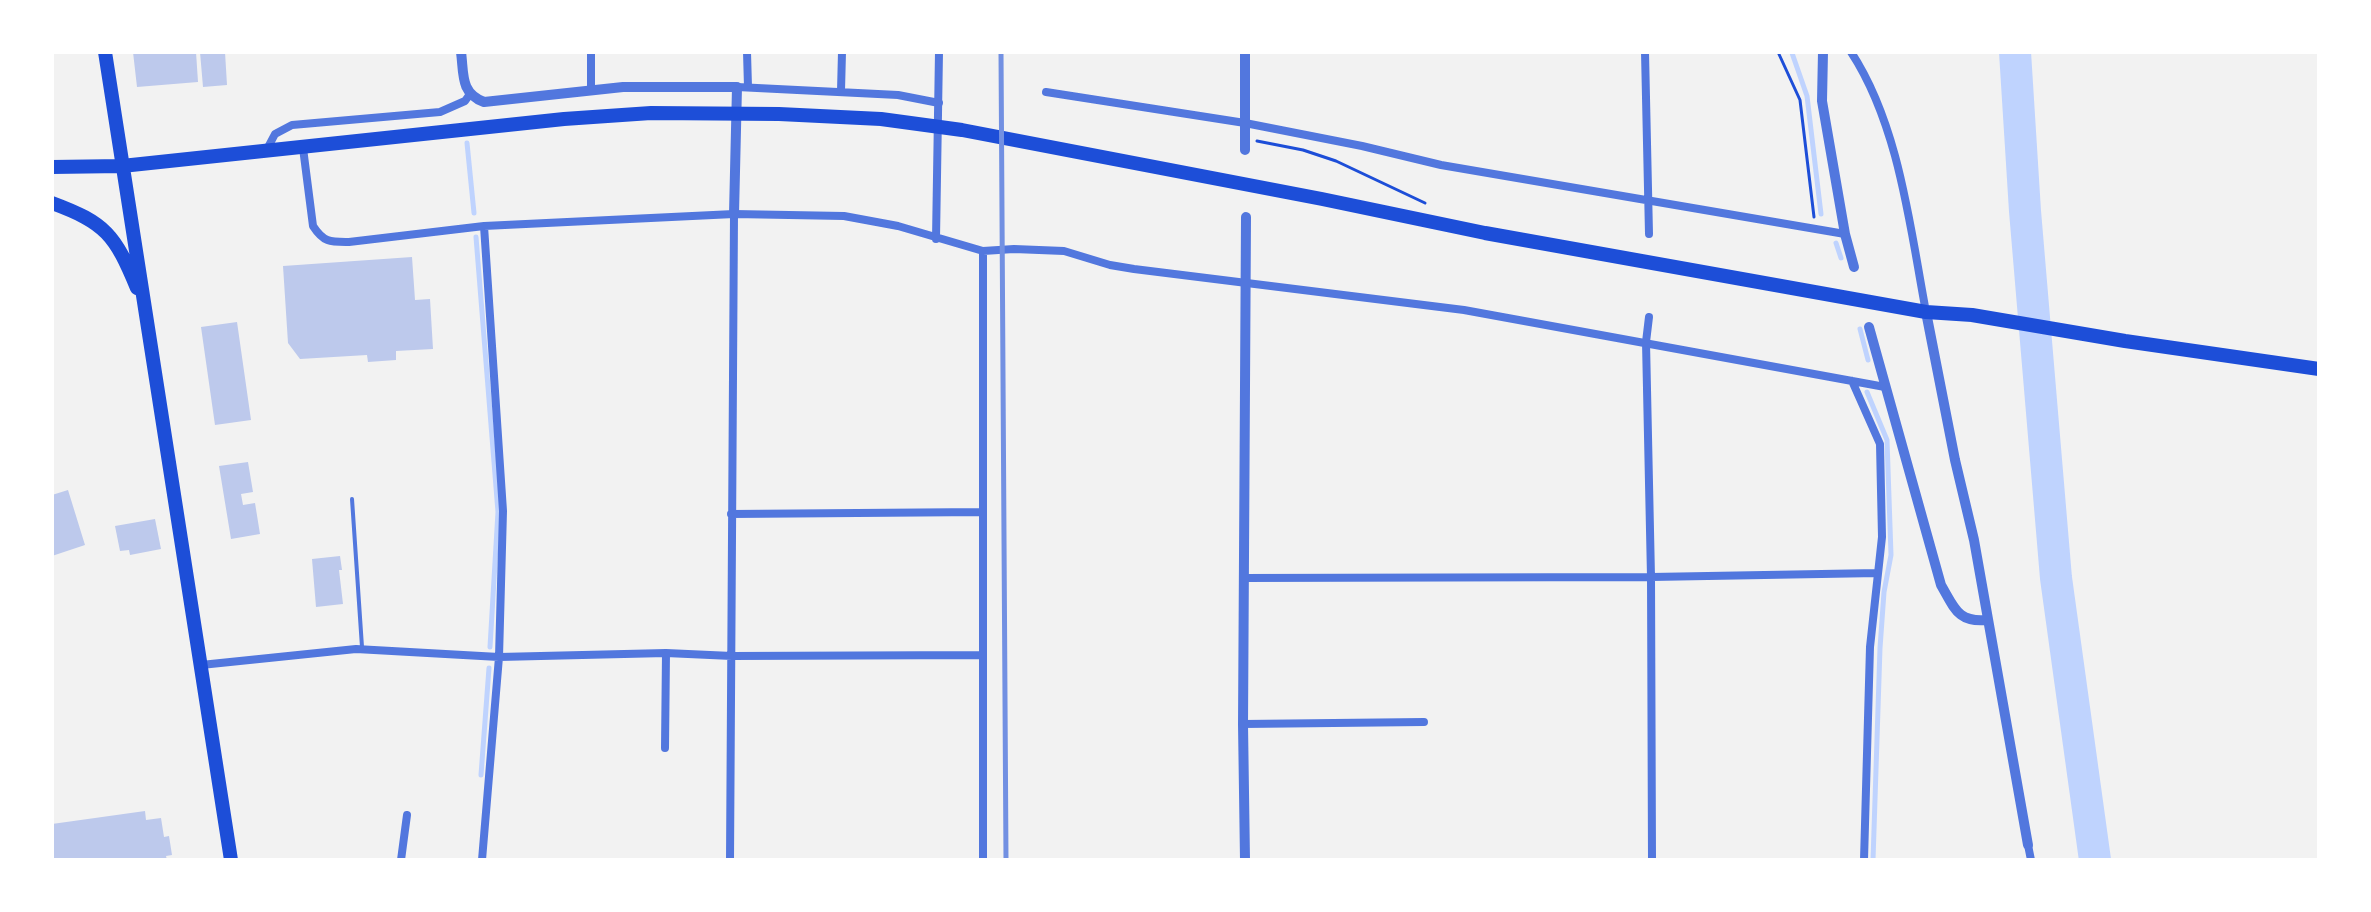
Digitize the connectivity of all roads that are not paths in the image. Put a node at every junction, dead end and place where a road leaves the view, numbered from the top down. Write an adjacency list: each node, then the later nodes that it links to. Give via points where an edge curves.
1 (105, 52): 21 (highway)
2 (461, 52): 15 (street)
3 (591, 52): 12 (street)
4 (747, 52): 11 (street)
5 (842, 52): 13 (street)
6 (939, 52): 16 (street)
7 (1245, 52): 17 (street)
8 (1645, 52): 23 (street)
9 (1823, 52): 29 (street, via 1822,101)
10 (1851, 52): 35 (street, via 1879,106 1897,166)
11 (742, 87): 12 (street); 13 (street); 25 (street)
12 (591, 90): 15 (street, via 484,102)
13 (841, 91): 16 (street)
14 (1046, 92): 17 (street)
15 (470, 94): 20 (street, via 440,112 292,125 275,134)
16 (939, 103): 30 (street)
17 (1245, 123): 19 (street); 23 (street)
18 (303, 148): 20 (highway); 27 (street, via 313,226 331,242); 35 (highway, via 651,113 881,119 1033,143 1485,233)
19 (1245, 150)
20 (266, 151): 21 (highway)
21 (122, 166): 22 (highway); 34 (highway)
22 (52, 167)
23 (1648, 202): 28 (street); 29 (street)
24 (52, 203): 34 (highway, via 82,214 107,232)
25 (734, 214): 27 (street); 30 (street, via 844,216); 44 (street)
26 (1246, 217): 33 (street)
27 (484, 226): 53 (street, via 503,511)
28 (1649, 234)
29 (1845, 234): 32 (street)
30 (936, 239): 31 (street)
31 (983, 251): 33 (street, via 1064,251 1110,265); 43 (street)
32 (1854, 267)
33 (1245, 282): 38 (street, via 1464,310); 47 (street)
34 (146, 310): 54 (highway)
35 (1926, 312): 39 (highway); 48 (street)
36 (1649, 317): 38 (street)
37 (1869, 327): 41 (street)
38 (1646, 342): 40 (street); 46 (street)
39 (2319, 369)
40 (1852, 381): 41 (street); 45 (street, via 1880,444)
41 (1885, 387): 48 (street, via 1941,585 1959,615 1972,622)
42 (352, 499): 49 (lane)
43 (983, 512): 44 (street); 51 (street)
44 (731, 514): 52 (street)
45 (1878, 573): 46 (street); 67 (street, via 1870,647)
46 (1651, 577): 47 (street); 66 (street)
47 (1243, 578): 56 (street)
48 (1988, 620): 59 (street)
49 (363, 650): 53 (street); 54 (street)
50 (666, 653): 52 (street); 53 (street); 57 (street)
51 (983, 655): 52 (street); 64 (street)
52 (732, 656): 63 (street)
53 (499, 657): 62 (street)
54 (201, 665): 60 (highway)
55 (1424, 722): 56 (street)
56 (1243, 724): 65 (street)
57 (665, 748)
58 (407, 815): 61 (street)
59 (2028, 845): 68 (street)
60 (231, 860)
61 (401, 860)
62 (482, 860)
63 (730, 860)
64 (983, 860)
65 (1245, 860)
66 (1652, 860)
67 (1864, 860)
68 (2031, 860)

